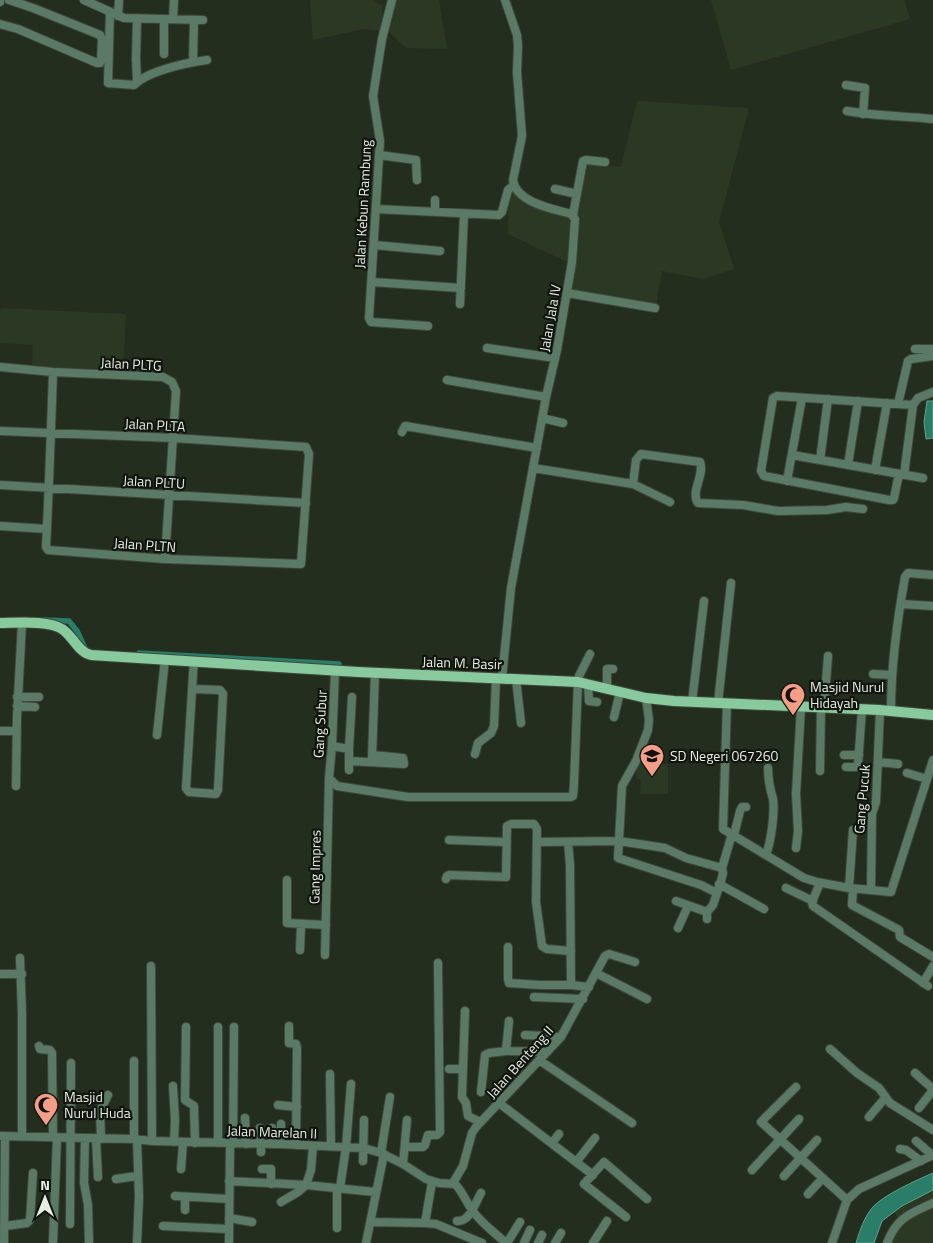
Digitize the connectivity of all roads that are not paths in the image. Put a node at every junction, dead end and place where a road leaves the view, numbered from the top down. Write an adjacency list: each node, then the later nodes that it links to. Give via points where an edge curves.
1 (9, 0): 14 (street, via 100,35 101,62)
2 (84, 0): 7 (street)
3 (119, 0): 8 (street)
4 (174, 0): 10 (street)
5 (392, 0): 23 (street, Jalan Kebun Rambung, via 373,96 380,136)
6 (505, 0): 26 (street, via 518,46 522,136)
7 (110, 12): 8 (street); 18 (street, via 107,81 134,85)
8 (118, 16): 9 (street)
9 (137, 19): 11 (street); 18 (street)
10 (173, 19): 11 (street); 12 (street)
11 (164, 20): 15 (street)
12 (194, 20): 13 (street); 17 (street)
13 (204, 20)
14 (0, 24)
15 (164, 54)
16 (207, 60): 17 (street)
17 (193, 62): 18 (street)
18 (137, 80)
19 (846, 85): 21 (street, via 866,88)
20 (847, 111): 21 (street)
21 (863, 114): 22 (street)
22 (933, 119)
23 (379, 155): 25 (street, via 416,160); 30 (street, Jalan Kebun Rambung)
24 (605, 162): 28 (street, Jalan Jala IV, via 584,160)
25 (417, 180)
26 (514, 186): 32 (street, via 508,190 499,215); 33 (street, via 530,202)
27 (555, 189): 28 (street)
28 (577, 194): 33 (street, Jalan Jala IV)
29 (435, 200): 31 (street)
30 (376, 209): 31 (street); 34 (street, Jalan Kebun Rambung)
31 (435, 212): 32 (street)
32 (464, 214): 37 (street)
33 (573, 214): 38 (street, Jalan Jala IV, via 574,251)
34 (374, 245): 35 (street); 36 (street, Jalan Kebun Rambung)
35 (440, 251)
36 (372, 282): 37 (street); 41 (street, Jalan Kebun Rambung, via 370,321)
37 (461, 288): 39 (street)
38 (567, 293): 40 (street); 46 (street, Jalan Jala IV)
39 (460, 304)
40 (655, 308)
41 (428, 326)
42 (487, 348): 46 (street)
43 (915, 349): 44 (street)
44 (933, 349)
45 (933, 356): 56 (street, via 908,361)
46 (555, 358): 51 (street, Jalan Jala IV)
47 (0, 367): 48 (street, Jalan PLTG)
48 (53, 372): 62 (street, Jalan PLTN); 63 (street, Jalan PLTG, via 166,377 176,391)
49 (448, 380): 51 (street)
50 (933, 392): 57 (street, via 918,398)
51 (546, 398): 58 (street, Jalan Jala IV)
52 (802, 398): 53 (street); 66 (street); 73 (street, via 773,398 762,474)
53 (828, 399): 54 (street); 67 (street)
54 (858, 401): 55 (street); 68 (street)
55 (887, 403): 56 (street); 70 (street)
56 (898, 404): 57 (street)
57 (913, 405): 71 (street)
58 (542, 418): 59 (street); 65 (street, Jalan Jala IV)
59 (563, 423)
60 (0, 431): 62 (street, Jalan PLTA)
61 (402, 432): 65 (street, via 405,426)
62 (51, 434): 63 (street, Jalan PLTA); 76 (street, Jalan PLTN)
63 (174, 438): 64 (street, Jalan PLTA); 77 (street, Jalan PLTG)
64 (308, 448): 79 (street, Jalan PLTN)
65 (536, 448): 69 (street, Jalan Jala IV)
66 (792, 455): 67 (street); 73 (street)
67 (820, 460): 68 (street)
68 (848, 465): 70 (street)
69 (533, 468): 74 (street); 100 (street, Jalan Jala IV, via 511,588)
70 (875, 470): 71 (street)
71 (901, 475): 72 (street); 73 (street, via 893,500)
72 (923, 478)
73 (787, 481)
74 (633, 484): 78 (street); 80 (street, via 636,460 641,454 700,462 695,497 698,503 743,504 778,511)
75 (0, 485): 76 (street, Jalan PLTU)
76 (48, 488): 77 (street, Jalan PLTU); 82 (street, Jalan PLTN)
77 (170, 496): 79 (street, Jalan PLTU); 83 (street, Jalan PLTG)
78 (670, 502)
79 (306, 503): 83 (street, Jalan PLTN, via 301,564)
80 (864, 509)
81 (0, 526): 82 (street)
82 (47, 530): 83 (street, Jalan PLTN, via 48,550)
83 (166, 559)
84 (933, 575): 87 (street, Gang Pucuk, via 906,574)
85 (731, 584): 112 (street)
86 (704, 601): 111 (street)
87 (900, 604): 88 (street); 99 (street, Gang Pucuk)
88 (933, 606)
89 (0, 623): 90 (main road, Jalan M. Basir)
90 (22, 623): 93 (main road, Jalan M. Basir, via 55,625 87,654); 106 (street)
91 (590, 654): 102 (street, via 579,676)
92 (828, 656): 116 (street)
93 (165, 659): 94 (main road, Jalan M. Basir); 124 (street)
94 (194, 662): 96 (main road, Jalan M. Basir); 104 (street)
95 (613, 669): 103 (street, via 607,670)
96 (336, 670): 97 (main road, Jalan M. Basir); 125 (street, Gang Subur)
97 (375, 673): 100 (main road, Jalan M. Basir); 130 (street, via 372,759)
98 (873, 674): 99 (street)
99 (892, 675): 118 (street, Gang Pucuk)
100 (500, 678): 101 (main road, Jalan M. Basir); 127 (street, Jalan Jala IV, via 494,726 491,733 478,743)
101 (516, 679): 102 (main road, Jalan M. Basir); 121 (street)
102 (583, 683): 103 (main road, Jalan M. Basir); 110 (street, via 589,701); 139 (street, via 571,798 408,797 337,786)
103 (607, 688): 105 (main road, Jalan M. Basir)
104 (192, 689): 104 (street, via 220,690 224,694 216,794 186,789)
105 (620, 692): 109 (main road, Jalan M. Basir); 120 (street)
106 (17, 697): 107 (street); 113 (street)
107 (39, 697)
108 (352, 697): 126 (street)
109 (646, 698): 111 (main road, Jalan M. Basir); 146 (street, via 648,730 622,786)
110 (597, 702)
111 (692, 702): 112 (main road, Jalan M. Basir)
112 (722, 703): 115 (main road, Jalan M. Basir); 144 (street, via 723,828)
113 (17, 706): 114 (street); 123 (street)
114 (35, 707)
115 (801, 707): 116 (main road, Jalan M. Basir); 150 (street)
116 (823, 708): 117 (main road, Jalan M. Basir); 137 (street)
117 (862, 709): 118 (main road, Jalan M. Basir); 128 (street)
118 (886, 710): 119 (main road, Jalan M. Basir); 132 (street, Gang Pucuk)
119 (933, 715)
120 (614, 717)
121 (521, 722)
122 (0, 731): 123 (street)
123 (16, 731): 141 (street)
124 (157, 734)
125 (332, 746): 126 (street); 139 (street, Gang Subur)
126 (349, 749): 130 (street)
127 (475, 754)
128 (859, 755): 129 (street); 134 (street, via 857,767)
129 (844, 756)
130 (349, 760): 136 (street)
131 (933, 760): 140 (street)
132 (878, 762): 133 (street); 159 (street, Gang Pucuk, via 876,802 872,814)
133 (898, 764)
134 (846, 767)
135 (768, 768): 151 (street, via 768,785 773,800 772,838)
136 (349, 770)
137 (820, 771)
138 (907, 773): 140 (street)
139 (328, 778): 165 (street, Gang Impres)
140 (927, 779): 159 (street, via 891,892)
141 (16, 786)
142 (746, 807): 144 (street, via 740,811)
143 (853, 830): 158 (street)
144 (733, 835): 151 (street); 152 (street)
145 (449, 840): 147 (street)
146 (618, 841): 149 (street); 152 (street, via 664,848); 157 (street, via 621,860)
147 (506, 842): 148 (street, via 506,828 510,824 532,823 537,829); 153 (street, via 506,877 449,875)
148 (537, 842): 149 (street); 169 (street, via 536,902 542,946)
149 (568, 842): 169 (street)
150 (796, 848)
151 (766, 855): 155 (street, via 804,878)
152 (722, 868): 157 (street)
153 (446, 879)
154 (287, 880): 164 (street, via 286,922)
155 (820, 883): 158 (street); 160 (street)
156 (786, 888): 160 (street)
157 (718, 889): 162 (street, via 707,916); 163 (street)
158 (852, 889): 159 (street); 171 (street, via 852,905 899,930 900,937)
159 (871, 890)
160 (813, 900): 176 (street, via 813,906 926,984)
161 (676, 901): 162 (street)
162 (688, 906): 166 (street)
163 (764, 909)
164 (301, 925): 165 (street); 168 (street)
165 (326, 925): 170 (street, Gang Impres)
166 (678, 928)
167 (508, 947): 180 (street, via 510,983)
168 (300, 950)
169 (571, 951): 180 (street)
170 (325, 956)
171 (933, 957)
172 (20, 958): 179 (street)
173 (634, 962): 177 (street, Jalan Benteng II, via 606,955)
174 (438, 963): 252 (street, via 440,1132 428,1135 424,1146)
175 (151, 966): 238 (street)
176 (933, 966)
177 (596, 973): 181 (street, Jalan Benteng II); 184 (street)
178 (0, 974): 179 (street)
179 (22, 974): 229 (street)
180 (571, 985): 181 (street)
181 (589, 987): 183 (street, Jalan Benteng II)
182 (534, 997): 183 (street)
183 (582, 999): 192 (street, Jalan Benteng II)
184 (648, 1000)
185 (465, 1011): 201 (street)
186 (509, 1021): 195 (street)
187 (289, 1026): 214 (street, via 289,1043 297,1045)
188 (186, 1027): 242 (street, via 184,1100 194,1106)
189 (234, 1027): 245 (street)
190 (218, 1028): 243 (street)
191 (525, 1035): 192 (street)
192 (561, 1037): 196 (street, Jalan Benteng II)
193 (39, 1046): 230 (street, via 52,1053)
194 (830, 1049): 211 (street, via 879,1088)
195 (506, 1051): 196 (street); 208 (street, via 486,1055)
196 (547, 1052): 197 (street, Jalan Benteng II)
197 (539, 1060): 212 (street, Jalan Benteng II); 222 (street)
198 (134, 1061): 235 (street)
199 (71, 1063): 231 (street)
200 (449, 1069): 201 (street)
201 (463, 1069): 221 (street, via 462,1097 467,1115)
202 (915, 1073): 207 (street)
203 (330, 1074): 250 (street)
204 (351, 1084): 251 (street)
205 (173, 1086): 240 (street)
206 (796, 1087): 236 (street, via 761,1122)
207 (933, 1090): 215 (street)
208 (481, 1092)
209 (108, 1095): 234 (street, via 100,1111)
210 (390, 1098): 256 (street)
211 (885, 1098): 216 (street); 226 (street)
212 (501, 1104): 221 (street, Jalan Benteng II); 244 (street)
213 (278, 1105): 214 (street)
214 (296, 1107): 248 (street)
215 (919, 1108)
216 (869, 1116)
217 (245, 1118): 246 (street)
218 (799, 1119): 236 (street)
219 (364, 1120): 254 (street)
220 (407, 1120): 252 (street)
221 (480, 1122): 275 (street, Jalan Benteng II, via 472,1133 463,1166)
222 (632, 1123)
223 (281, 1124): 247 (street)
224 (260, 1128): 253 (street)
225 (272, 1128): 247 (street)
226 (933, 1130)
227 (559, 1134): 244 (street)
228 (2, 1136): 229 (street, Jalan Marelan II); 302 (street)
229 (22, 1137): 230 (street, Jalan Marelan II)
230 (55, 1138): 231 (street, Jalan Marelan II); 311 (street)
231 (71, 1138): 232 (street, Jalan Marelan II); 301 (street)
232 (85, 1138): 234 (street, Jalan Marelan II); 312 (street, via 84,1183)
233 (596, 1138): 260 (street)
234 (98, 1139): 235 (street, Jalan Marelan II); 270 (street)
235 (136, 1139): 238 (street, Jalan Marelan II); 268 (street)
236 (780, 1140): 258 (street); 265 (street)
237 (818, 1140): 258 (street)
238 (152, 1141): 240 (street, Jalan Marelan II)
239 (916, 1141): 257 (street)
240 (174, 1142): 241 (street, Jalan Marelan II)
241 (183, 1143): 242 (street, Jalan Marelan II); 263 (street)
242 (195, 1143): 243 (street, Jalan Marelan II)
243 (218, 1143): 245 (street, Jalan Marelan II)
244 (552, 1143): 260 (street)
245 (231, 1144): 246 (street, Jalan Marelan II); 273 (street)
246 (246, 1144): 253 (street, Jalan Marelan II)
247 (277, 1144): 248 (street, Jalan Marelan II); 253 (street, Jalan Marelan II)
248 (296, 1145): 249 (street, Jalan Marelan II)
249 (313, 1146): 250 (street, Jalan Marelan II); 277 (street)
250 (331, 1146): 251 (street, Jalan Marelan II)
251 (346, 1147): 254 (street, Jalan Marelan II); 278 (street)
252 (405, 1147): 262 (street)
253 (261, 1148)
254 (364, 1148): 256 (street, Jalan Marelan II); 259 (street)
255 (900, 1149): 261 (street)
256 (382, 1154): 262 (street, Jalan Marelan II); 279 (street)
257 (932, 1155): 261 (street)
258 (800, 1159): 269 (street); 272 (street)
259 (363, 1160)
260 (577, 1161): 267 (street)
261 (921, 1161): 288 (street, via 859,1189)
262 (403, 1164): 274 (street, Jalan Marelan II)
263 (181, 1169)
264 (262, 1169): 276 (street, via 271,1169)
265 (752, 1170)
266 (33, 1173): 302 (street, via 30,1220)
267 (593, 1175): 286 (street, via 604,1162); 293 (street, via 584,1184)
268 (138, 1176): 271 (street); 313 (street)
269 (784, 1176)
270 (98, 1177)
271 (116, 1179)
272 (822, 1179): 280 (street); 282 (street)
273 (229, 1181): 276 (street); 285 (street)
274 (432, 1182): 275 (street, Jalan Marelan II); 300 (street)
275 (453, 1183): 291 (street)
276 (271, 1184): 277 (street)
277 (306, 1185): 278 (street); 289 (street)
278 (339, 1188): 279 (street); 304 (street)
279 (375, 1192): 315 (street)
280 (837, 1192): 287 (street); 288 (street)
281 (480, 1193): 291 (street)
282 (808, 1194)
283 (175, 1196): 284 (street)
284 (185, 1197): 285 (street); 292 (street)
285 (229, 1199): 294 (street)
286 (647, 1199)
287 (830, 1199)
288 (847, 1200): 322 (street)
289 (282, 1202)
290 (933, 1203): 323 (street, via 906,1215 891,1231)
291 (471, 1209): 295 (street, via 466,1220); 317 (street)
292 (185, 1210)
293 (626, 1217)
294 (229, 1218): 297 (street); 305 (street)
295 (457, 1221)
296 (607, 1221): 321 (street)
297 (252, 1222)
298 (372, 1222): 300 (street)
299 (520, 1222): 317 (street)
300 (425, 1223): 309 (street, via 436,1224)
301 (70, 1224)
302 (5, 1226): 310 (street)
303 (163, 1226): 305 (street)
304 (337, 1228)
305 (228, 1229): 314 (street)
306 (530, 1230): 318 (street)
307 (561, 1233): 320 (street)
308 (542, 1235): 319 (street)
309 (465, 1240): 316 (street)
310 (4, 1243)
311 (54, 1243)
312 (89, 1243)
313 (137, 1243)
314 (230, 1243)
315 (366, 1243)
316 (482, 1243)
317 (507, 1243)
318 (524, 1243)
319 (538, 1243)
320 (555, 1243)
321 (593, 1243)
322 (832, 1243)
323 (887, 1243)

